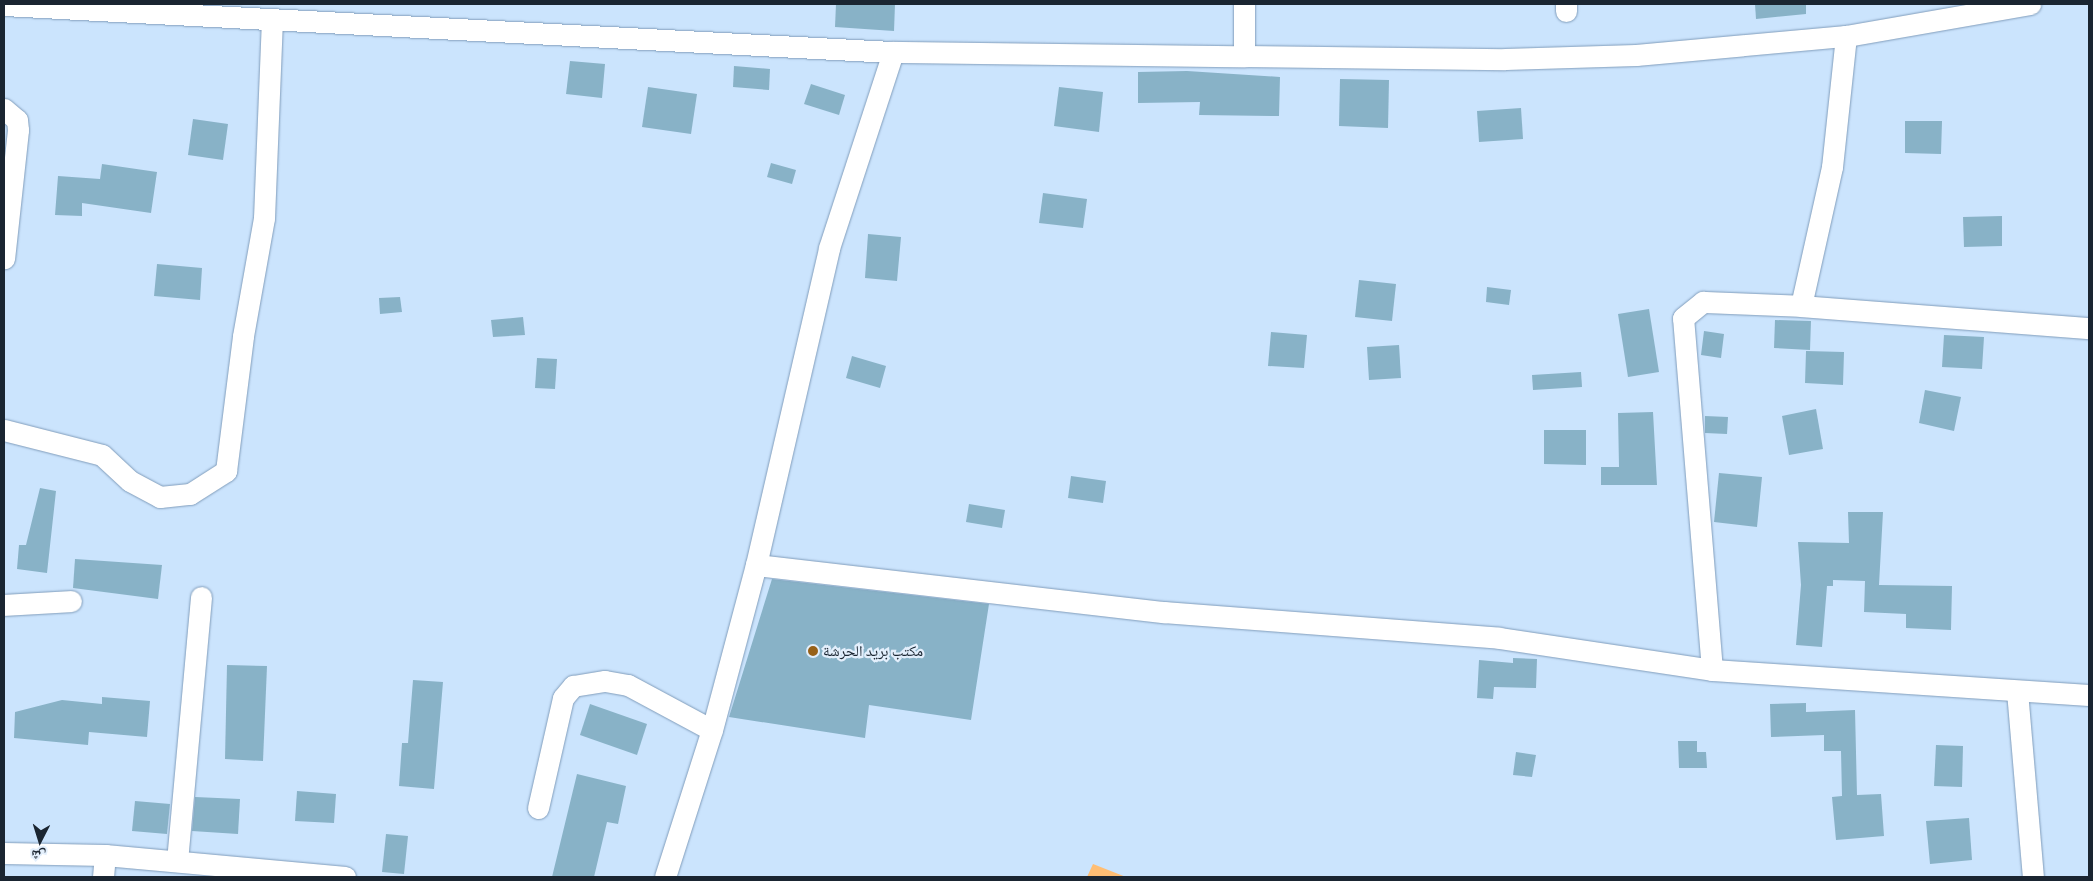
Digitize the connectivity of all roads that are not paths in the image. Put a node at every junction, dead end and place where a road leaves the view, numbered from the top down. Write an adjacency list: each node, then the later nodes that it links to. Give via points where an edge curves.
1 (1244, 4): 7 (street)
2 (2030, 4): 5 (street)
3 (4, 5): 4 (street)
4 (272, 19): 6 (street); 12 (street, via 264,218 243,336 226,471 190,494 160,497 130,481 102,455)
5 (1846, 36): 7 (street, via 1627,55 1505,59); 10 (street, via 1832,167)
6 (893, 52): 7 (street); 13 (street, via 829,248)
7 (1244, 56)
8 (4, 110): 9 (street, via 17,120 18,130)
9 (4, 258)
10 (1801, 306): 11 (street); 17 (street, via 1703,302 1684,318)
11 (2089, 328)
12 (4, 430)
13 (756, 565): 17 (street, via 1164,612 1499,638); 20 (street)
14 (202, 597): 24 (street)
15 (71, 601): 16 (street)
16 (4, 605)
17 (1712, 670): 18 (street)
18 (2017, 691): 19 (street); 28 (street)
19 (2089, 695)
20 (712, 730): 21 (street, via 628,685 605,681 572,686 563,698); 27 (street)
21 (538, 808)
22 (4, 853): 23 (street)
23 (105, 856): 24 (street); 25 (street)
24 (177, 860): 26 (street)
25 (103, 877)
26 (344, 877)
27 (665, 877)
28 (2033, 877)

